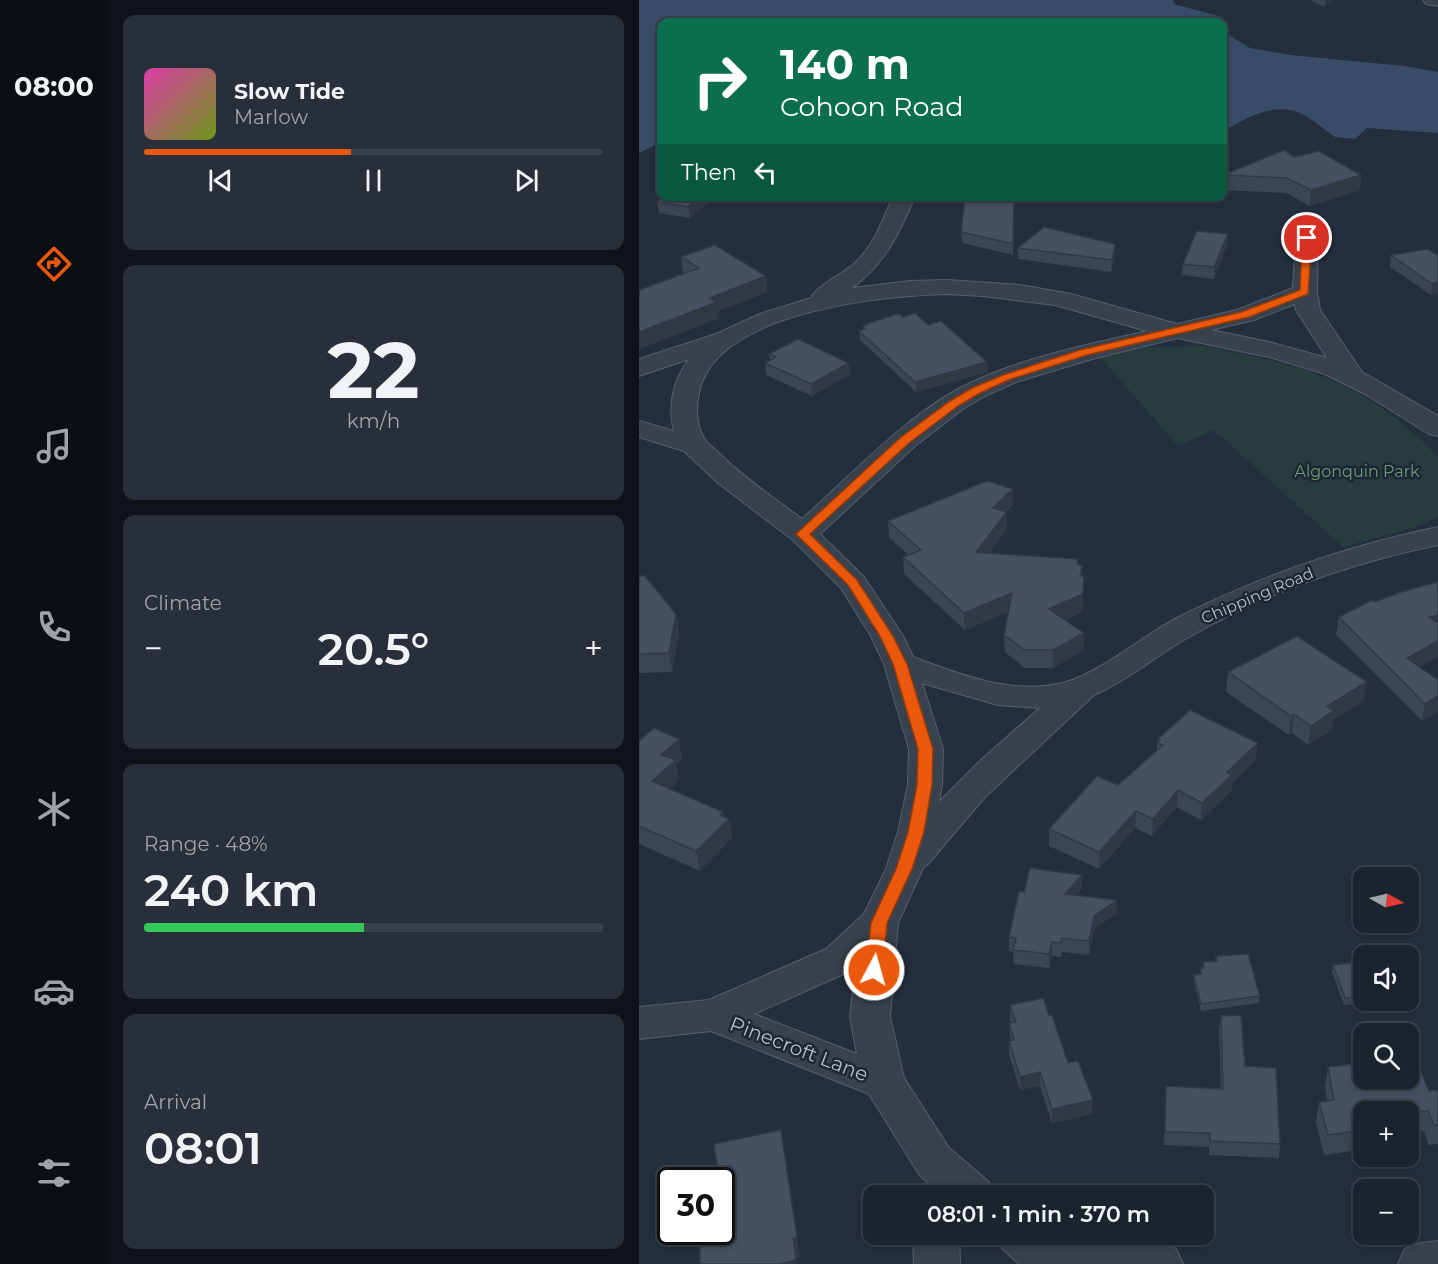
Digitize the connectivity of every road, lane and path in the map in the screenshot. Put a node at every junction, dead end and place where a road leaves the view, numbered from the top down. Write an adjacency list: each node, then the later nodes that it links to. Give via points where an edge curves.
1 (1432, 0): 2 (street)
2 (1438, 1)
3 (902, 201): 5 (street, via 887,237)
4 (1307, 238): 7 (street)
5 (853, 277): 6 (street); 8 (street)
6 (947, 288): 8 (street, via 860,295); 9 (street, via 1055,298)
7 (1305, 292): 9 (street, via 1245,315); 12 (street, via 1308,310)
8 (806, 306): 10 (street)
9 (1174, 330): 12 (street, via 1296,357); 16 (street, via 1084,353 976,390 905,440)
10 (726, 337): 11 (street); 15 (street, via 695,366 687,382 684,408 689,438)
11 (639, 368)
12 (1353, 377): 13 (street)
13 (1438, 428)
14 (639, 429): 15 (street)
15 (694, 445): 16 (street, via 728,477)
16 (803, 534): 18 (street, via 853,583)
17 (1438, 536): 19 (street, Chipping Road, via 1359,556 1250,595 1178,630)
18 (900, 664): 19 (street, Chipping Road, via 1005,696 1058,695); 20 (street, via 926,749 925,785)
19 (1089, 684): 20 (street, Chipping Road, via 997,763 937,825)
20 (904, 869): 21 (street)
21 (879, 923): 22 (street, Pinecroft Lane, via 840,960); 24 (street, via 870,1017)
22 (713, 1016): 23 (street, Pinecroft Lane); 24 (street, Pinecroft Lane)
23 (639, 1023)
24 (884, 1082): 25 (street)
25 (934, 1178): 26 (street)
26 (949, 1185)
27 (936, 1245): 30 (street)
28 (1029, 1252): 31 (street)
29 (1438, 1262): 32 (street)
30 (937, 1264)
31 (1160, 1264)
32 (1422, 1264)

